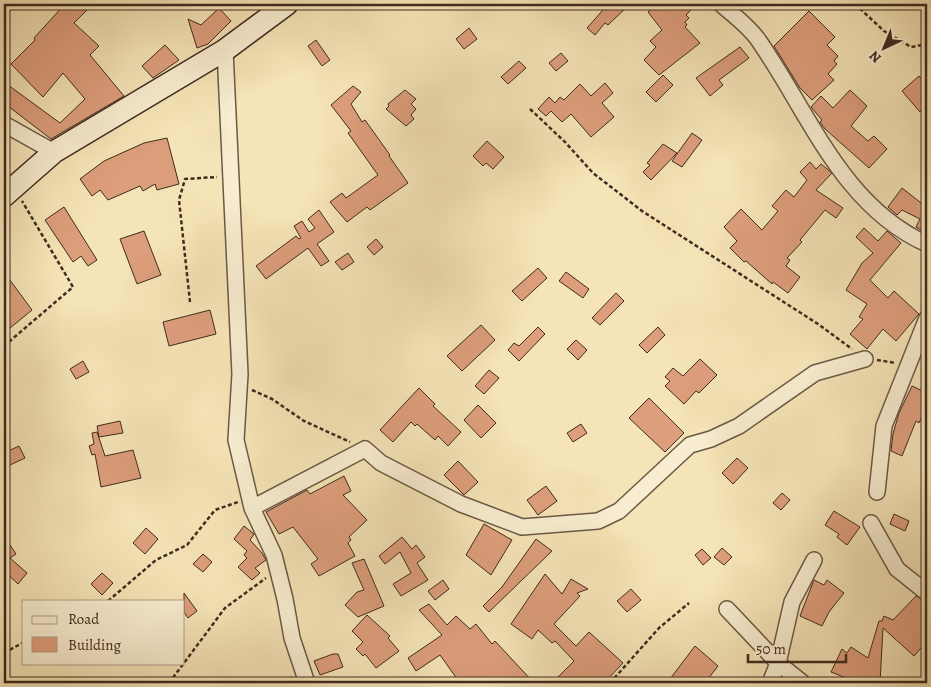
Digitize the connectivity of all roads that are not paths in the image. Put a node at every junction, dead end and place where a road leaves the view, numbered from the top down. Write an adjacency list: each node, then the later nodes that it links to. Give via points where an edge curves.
1 (287, 4): 3 (main road)
2 (721, 4): 7 (street, via 758,39 848,183 881,215)
3 (225, 50): 5 (main road); 11 (street, via 240,384 236,440)
4 (4, 124): 5 (street)
5 (54, 152): 6 (main road)
6 (9, 192)
7 (927, 244)
8 (927, 318): 10 (street, via 884,426)
9 (864, 359): 11 (street, via 815,373 739,426 711,439 696,441 619,511 598,521 522,527 444,496 381,463 365,449)
10 (877, 492)
11 (250, 503): 17 (street, via 274,555 292,638)
12 (871, 524): 14 (street, via 897,569)
13 (814, 560): 16 (street, via 792,602)
14 (927, 593)
15 (727, 609): 16 (street)
16 (778, 662): 18 (street); 19 (street)
17 (307, 683)
18 (770, 683)
19 (803, 683)

